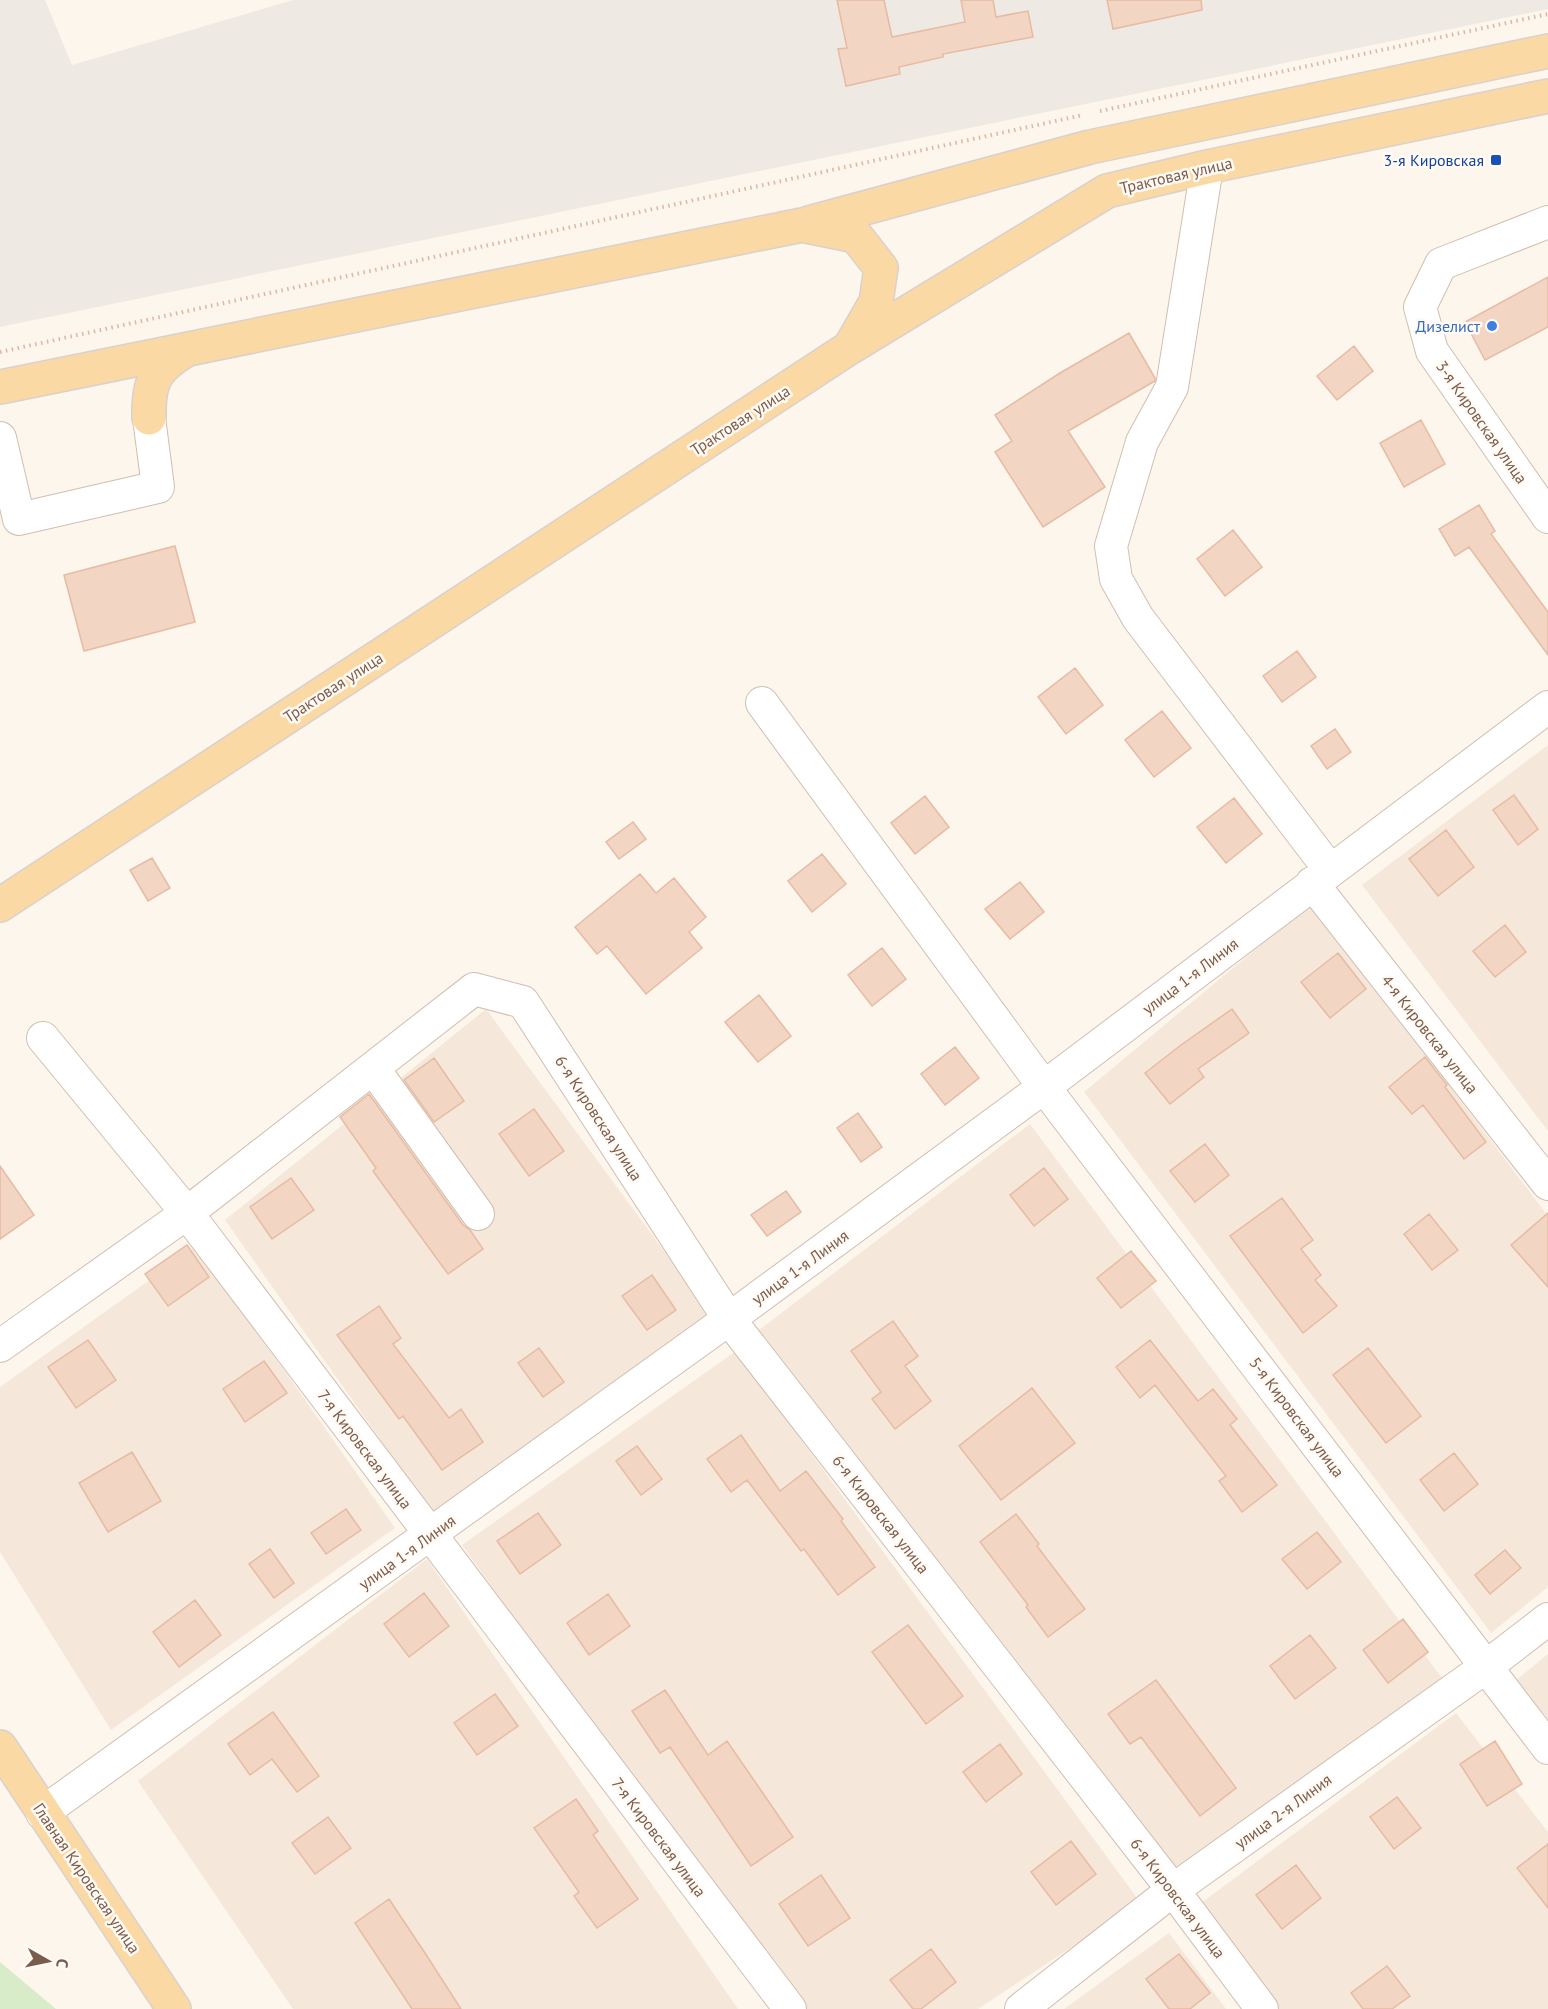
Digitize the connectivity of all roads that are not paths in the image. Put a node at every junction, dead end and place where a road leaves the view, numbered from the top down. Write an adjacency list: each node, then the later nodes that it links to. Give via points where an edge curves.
1 (1548, 51): 5 (main road, via 1090,147)
2 (1548, 96): 3 (main road, Трактовая улица)
3 (1207, 167): 6 (main road, Трактовая улица, via 1107,191); 14 (street, 4-я Кировская улица, via 1173,387 1142,442 1111,546 1116,579 1138,618)
4 (1548, 222): 11 (street, 3-я Кировская улица, via 1441,264 1420,308 1432,351)
5 (802, 225): 6 (main road, via 856,236 881,268 876,302); 7 (main road)
6 (849, 348): 15 (main road, Трактовая улица)
7 (188, 349): 8 (main road); 9 (main road, via 167,361 155,376 149,395)
8 (0, 387)
9 (149, 418): 10 (street, via 158,487 19,519)
10 (0, 438)
11 (1548, 517)
12 (762, 703): 18 (street, 5-я Кировская улица)
13 (1548, 707): 14 (street, улица 1-я Линия)
14 (1321, 877): 18 (street, улица 1-я Линия); 19 (street, 4-я Кировская улица)
15 (0, 905)
16 (43, 1038): 20 (street, 7-я Кировская улица)
17 (373, 1068): 20 (street); 21 (street); 22 (street, 6-я Кировская улица, via 474,989 523,1002)
18 (1044, 1087): 22 (street, улица 1-я Линия); 26 (street, 5-я Кировская улица)
19 (1548, 1184)
20 (187, 1214): 23 (street); 24 (street, 7-я Кировская улица)
21 (478, 1214)
22 (729, 1319): 24 (street, улица 1-я Линия); 30 (street, 6-я Кировская улица)
23 (0, 1346)
24 (430, 1536): 29 (street, улица 1-я Линия); 32 (street, 7-я Кировская улица)
25 (1548, 1619): 26 (street, улица 2-я Линия)
26 (1487, 1665): 28 (street, 5-я Кировская улица); 30 (street, улица 2-я Линия)
27 (0, 1747): 29 (main road, Главная Кировская улица)
28 (1548, 1748)
29 (42, 1813): 31 (main road, Главная Кировская улица)
30 (1173, 1890): 33 (street, улица 2-я Линия); 34 (street, 6-я Кировская улица)
31 (174, 2009)
32 (790, 2009)
33 (1021, 2009)
34 (1262, 2009)

